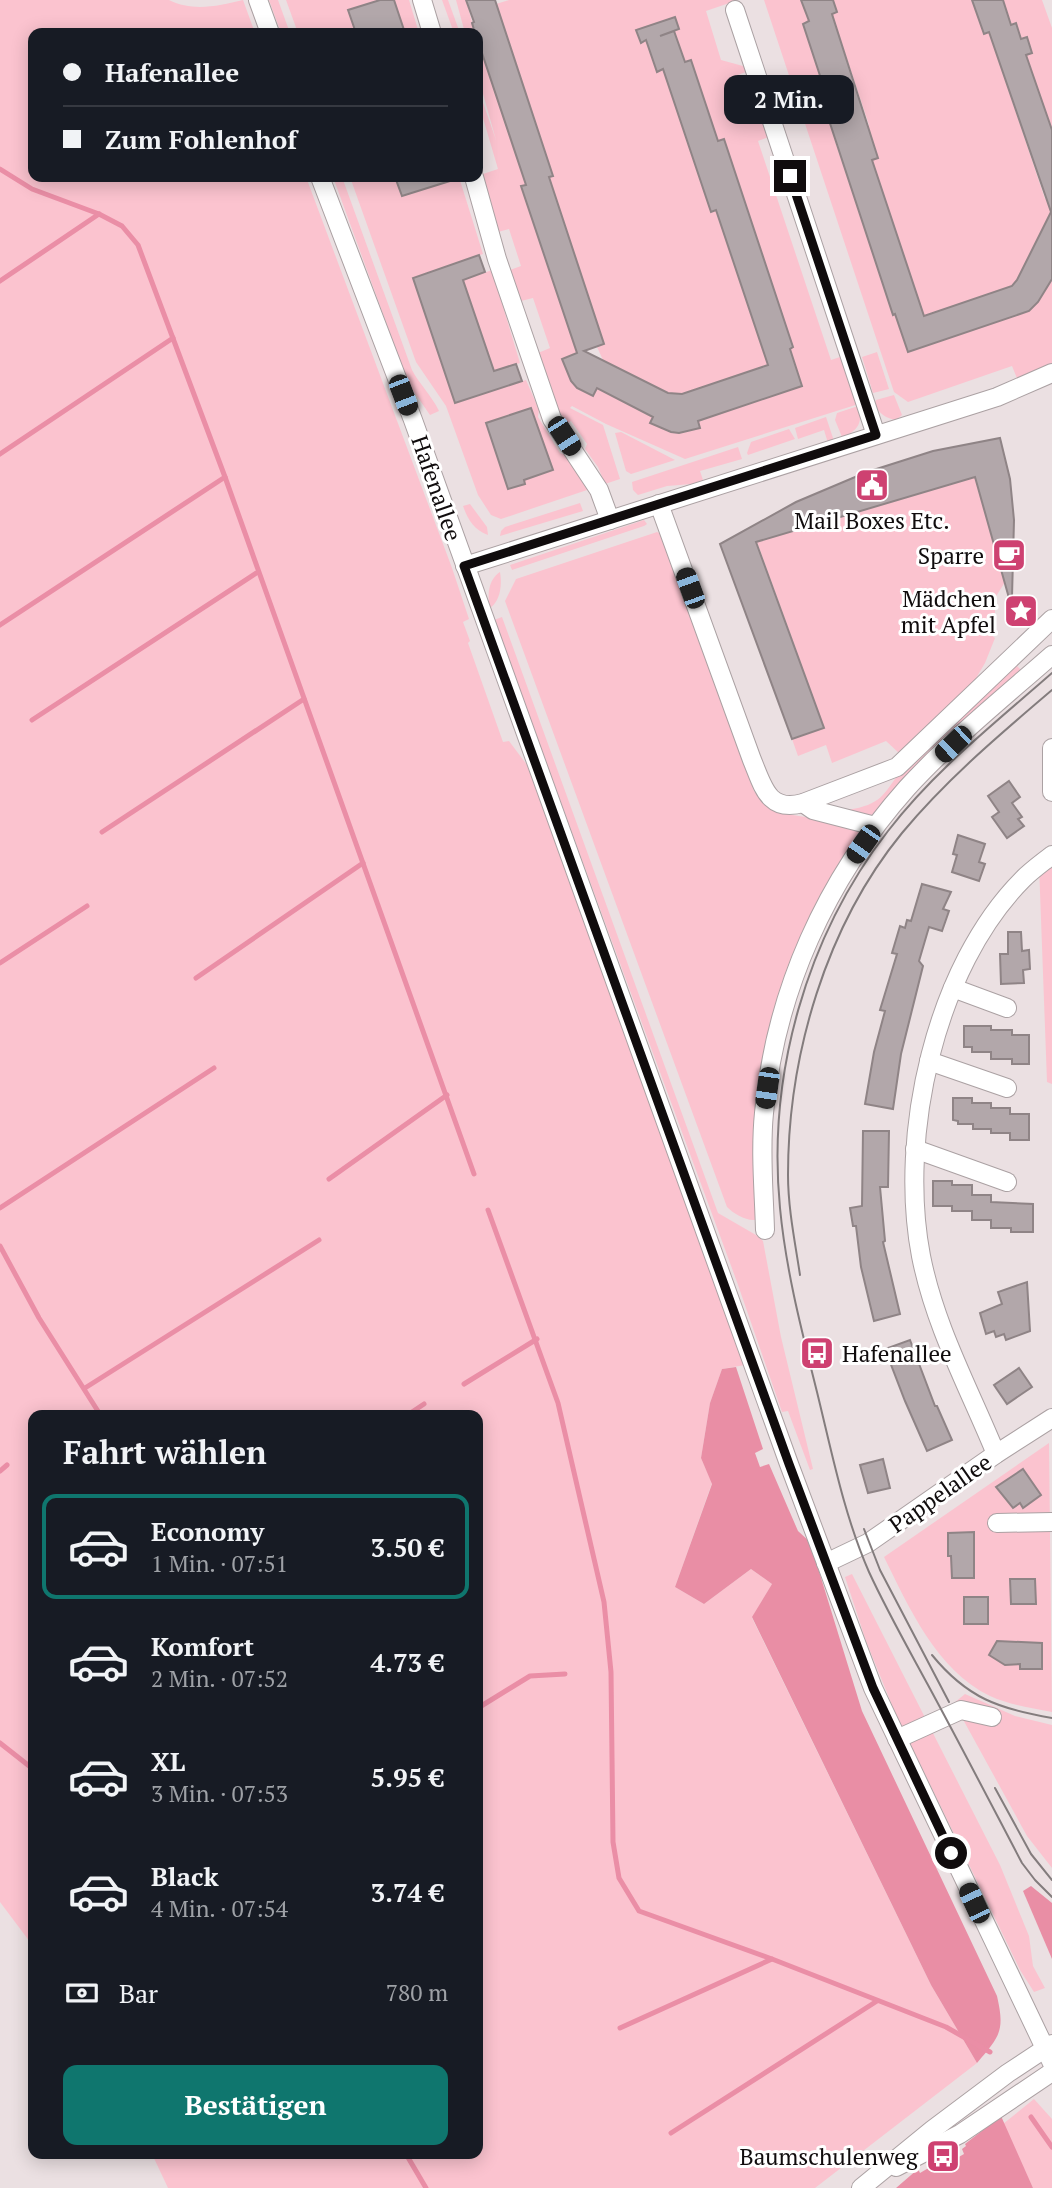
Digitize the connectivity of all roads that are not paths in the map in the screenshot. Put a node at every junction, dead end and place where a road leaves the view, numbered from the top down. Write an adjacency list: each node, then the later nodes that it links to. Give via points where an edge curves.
1 (258, 0): 4 (street)
2 (422, 0): 5 (street)
3 (735, 10): 9 (street)
4 (268, 28)
5 (430, 28)
6 (322, 182): 12 (street, Hafenallee)
7 (475, 182): 11 (street, via 479,226 552,419 599,490)
8 (1052, 373): 9 (street, via 997,397)
9 (876, 435): 10 (street)
10 (659, 504): 11 (street); 17 (street, via 766,794 778,804)
11 (610, 520): 12 (street)
12 (464, 566): 31 (street, Hafenallee)
13 (1052, 619): 17 (street, via 897,766)
14 (1052, 655): 18 (street, via 926,770)
15 (1052, 748): 16 (street)
16 (1052, 792)
17 (803, 803): 18 (street, via 813,810)
18 (875, 826): 26 (street, via 838,880 811,934 783,1010 764,1115)
19 (1052, 855): 20 (street, via 1023,879 998,909)
20 (953, 988): 21 (street); 22 (street)
21 (1007, 1009)
22 (929, 1061): 23 (street); 24 (street)
23 (1007, 1088)
24 (915, 1149): 25 (street); 28 (street, via 917,1221 929,1290)
25 (1007, 1182)
26 (765, 1230)
27 (1052, 1418): 28 (street, Pappelallee)
28 (996, 1454): 31 (street, Pappelallee, via 876,1538)
29 (1052, 1522): 30 (street)
30 (997, 1523)
31 (826, 1563): 33 (street, Hafenallee)
32 (992, 1717): 33 (street, via 961,1710)
33 (897, 1740): 34 (street, Hafenallee)
34 (1049, 2052): 36 (street, via 932,2130)
35 (1052, 2071): 36 (street, via 960,2134)
36 (865, 2185)

